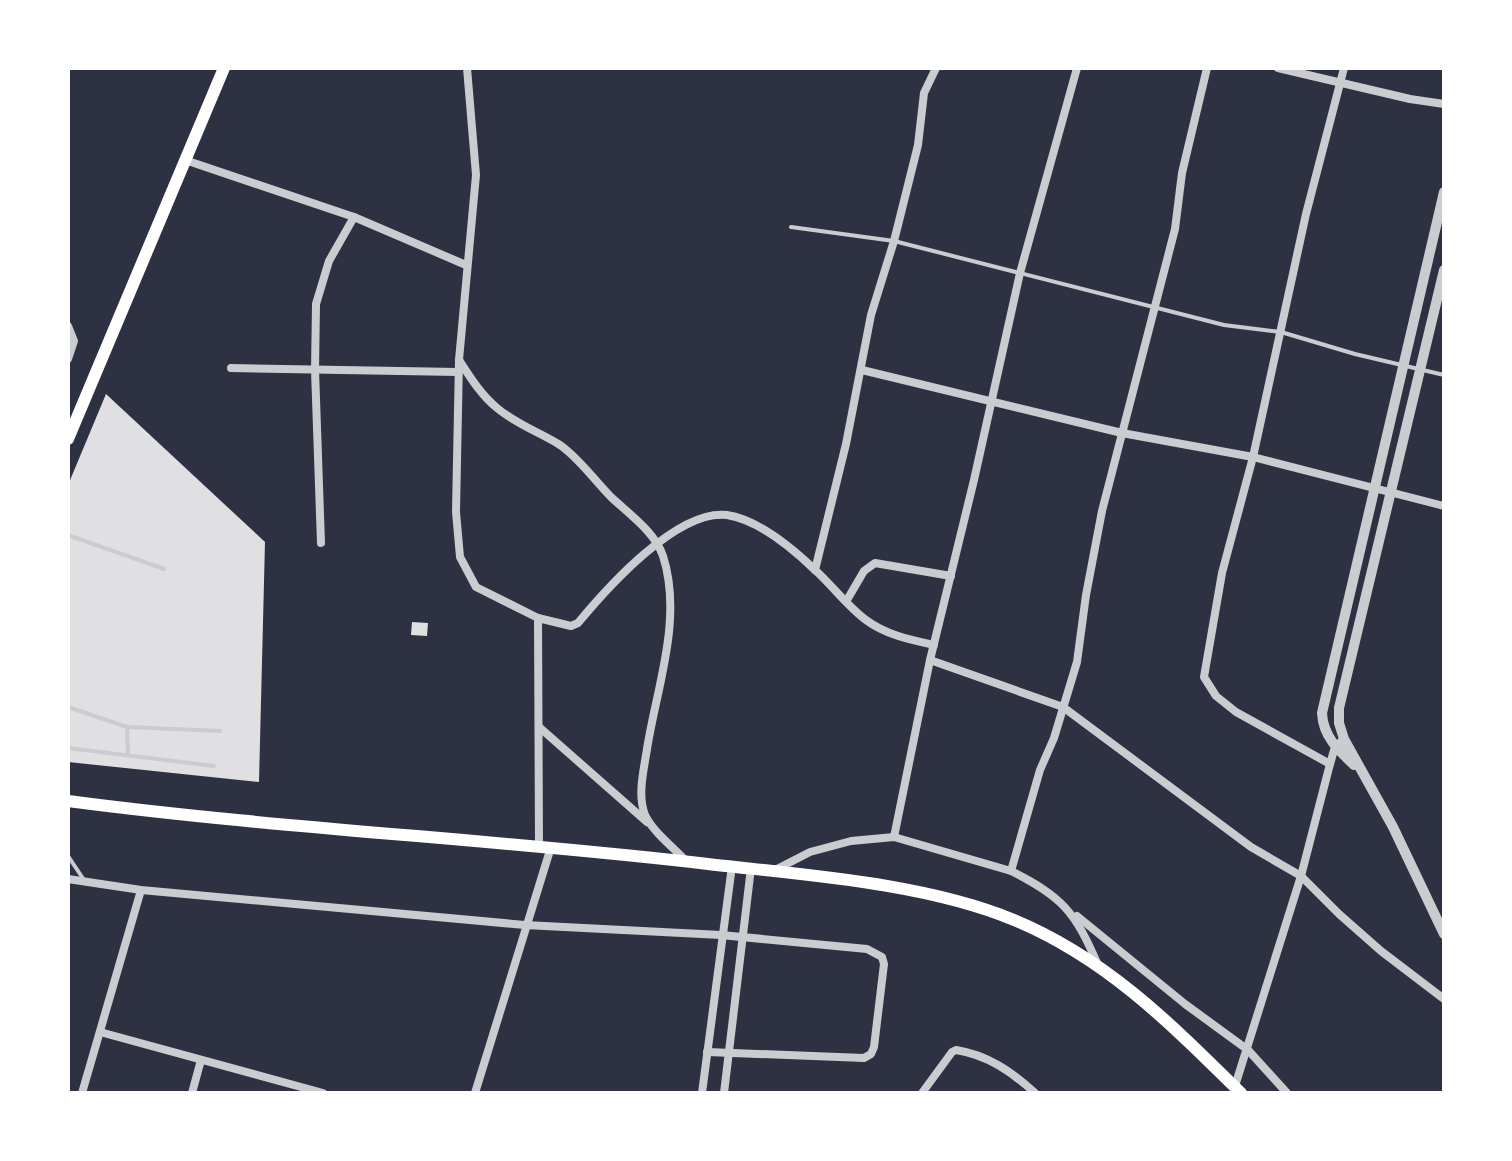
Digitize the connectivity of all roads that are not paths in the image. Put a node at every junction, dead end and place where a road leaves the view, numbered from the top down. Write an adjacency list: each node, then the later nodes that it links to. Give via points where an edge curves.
1 (224, 68): 10 (main road)
2 (467, 68): 15 (street, via 476,175)
3 (936, 68): 14 (street, via 924,93 918,145)
4 (1077, 68): 17 (street)
5 (1207, 68): 18 (street)
6 (1278, 68): 8 (street)
7 (1344, 68): 8 (street)
8 (1341, 82): 9 (street); 20 (street)
9 (1444, 104)
10 (185, 160): 12 (street); 32 (main road)
11 (1444, 192): 23 (street)
12 (354, 217): 15 (street); 26 (street, via 319,288)
13 (791, 227): 14 (lane)
14 (894, 241): 17 (lane); 27 (street, via 871,315)
15 (466, 265): 22 (street)
16 (1444, 270): 25 (street)
17 (1020, 273): 18 (lane); 30 (street)
18 (1156, 308): 20 (lane); 31 (street)
19 (68, 326): 21 (street, via 74,341)
20 (1281, 332): 23 (lane); 33 (street)
21 (68, 359)
22 (459, 360): 28 (street); 39 (street, via 491,402 575,458)
23 (1403, 364): 25 (lane); 34 (street)
24 (231, 368): 26 (street)
25 (1421, 368): 29 (lane); 35 (street)
26 (315, 370): 28 (street); 38 (street)
27 (862, 370): 30 (street); 41 (street)
28 (458, 372): 44 (street, via 456,512 462,566 476,587)
29 (1444, 375)
30 (992, 400): 31 (street); 42 (street)
31 (1122, 433): 33 (street); 48 (street, via 1102,511 1077,662)
32 (68, 439)
33 (1253, 457): 34 (street); 55 (street, via 1222,573 1204,677 1236,712)
34 (1376, 488): 35 (street); 52 (street, via 1322,713 1323,724)
35 (1391, 494): 36 (street); 52 (street, via 1339,708)
36 (1444, 506)
37 (68, 535): 40 (lane)
38 (321, 543)
39 (656, 545): 41 (street, via 707,517 729,516 761,529); 44 (street, via 615,579 578,623 562,626); 58 (street, via 665,567 671,620 643,773 644,812)
40 (164, 569)
41 (815, 570): 43 (street)
42 (951, 576): 43 (street, via 875,563); 45 (street)
43 (847, 600): 45 (street, via 880,629)
44 (538, 618): 50 (street)
45 (934, 645): 46 (street)
46 (930, 660): 48 (street); 59 (street)
47 (68, 707): 49 (lane)
48 (1063, 707): 65 (street); 67 (street, via 1238,838)
49 (127, 727): 51 (lane); 54 (lane)
50 (539, 727): 58 (street); 60 (street)
51 (220, 731)
52 (1340, 743): 55 (street); 73 (street, via 1400,840)
53 (68, 748): 54 (lane)
54 (128, 755): 56 (lane)
55 (1330, 764): 67 (street)
56 (214, 766)
57 (68, 801): 60 (main road)
58 (651, 825): 62 (street)
59 (894, 837): 65 (street); 66 (street, via 851,841)
60 (545, 847): 62 (main road); 72 (street)
61 (68, 856): 69 (lane)
62 (686, 861): 63 (main road)
63 (732, 866): 64 (main road); 74 (street)
64 (751, 868): 66 (main road); 75 (street)
65 (1011, 871): 71 (street)
66 (771, 872): 76 (main road, via 867,883 971,905 1014,920)
67 (1301, 876): 77 (street, via 1349,923); 79 (street)
68 (68, 879): 69 (street)
69 (85, 882): 70 (street)
70 (141, 890): 72 (street); 78 (street)
71 (1070, 910): 76 (street); 79 (street)
72 (525, 925): 74 (street); 88 (street)
73 (1444, 934)
74 (721, 935): 75 (street); 80 (street)
75 (741, 937): 81 (street); 81 (street, via 867,949 884,964 871,1054)
76 (1098, 965): 84 (main road)
77 (1444, 999)
78 (100, 1032): 82 (street); 85 (street)
79 (1248, 1050): 84 (street); 93 (street)
80 (707, 1052): 81 (street); 89 (street)
81 (729, 1054): 90 (street)
82 (201, 1060): 83 (street); 86 (street)
83 (298, 1089): 87 (street)
84 (1238, 1090)
85 (82, 1093)
86 (192, 1093)
87 (323, 1093)
88 (475, 1093)
89 (702, 1093)
90 (724, 1093)
91 (922, 1093): 92 (street, via 956,1050 1013,1072)
92 (1035, 1093)
93 (1287, 1093)

